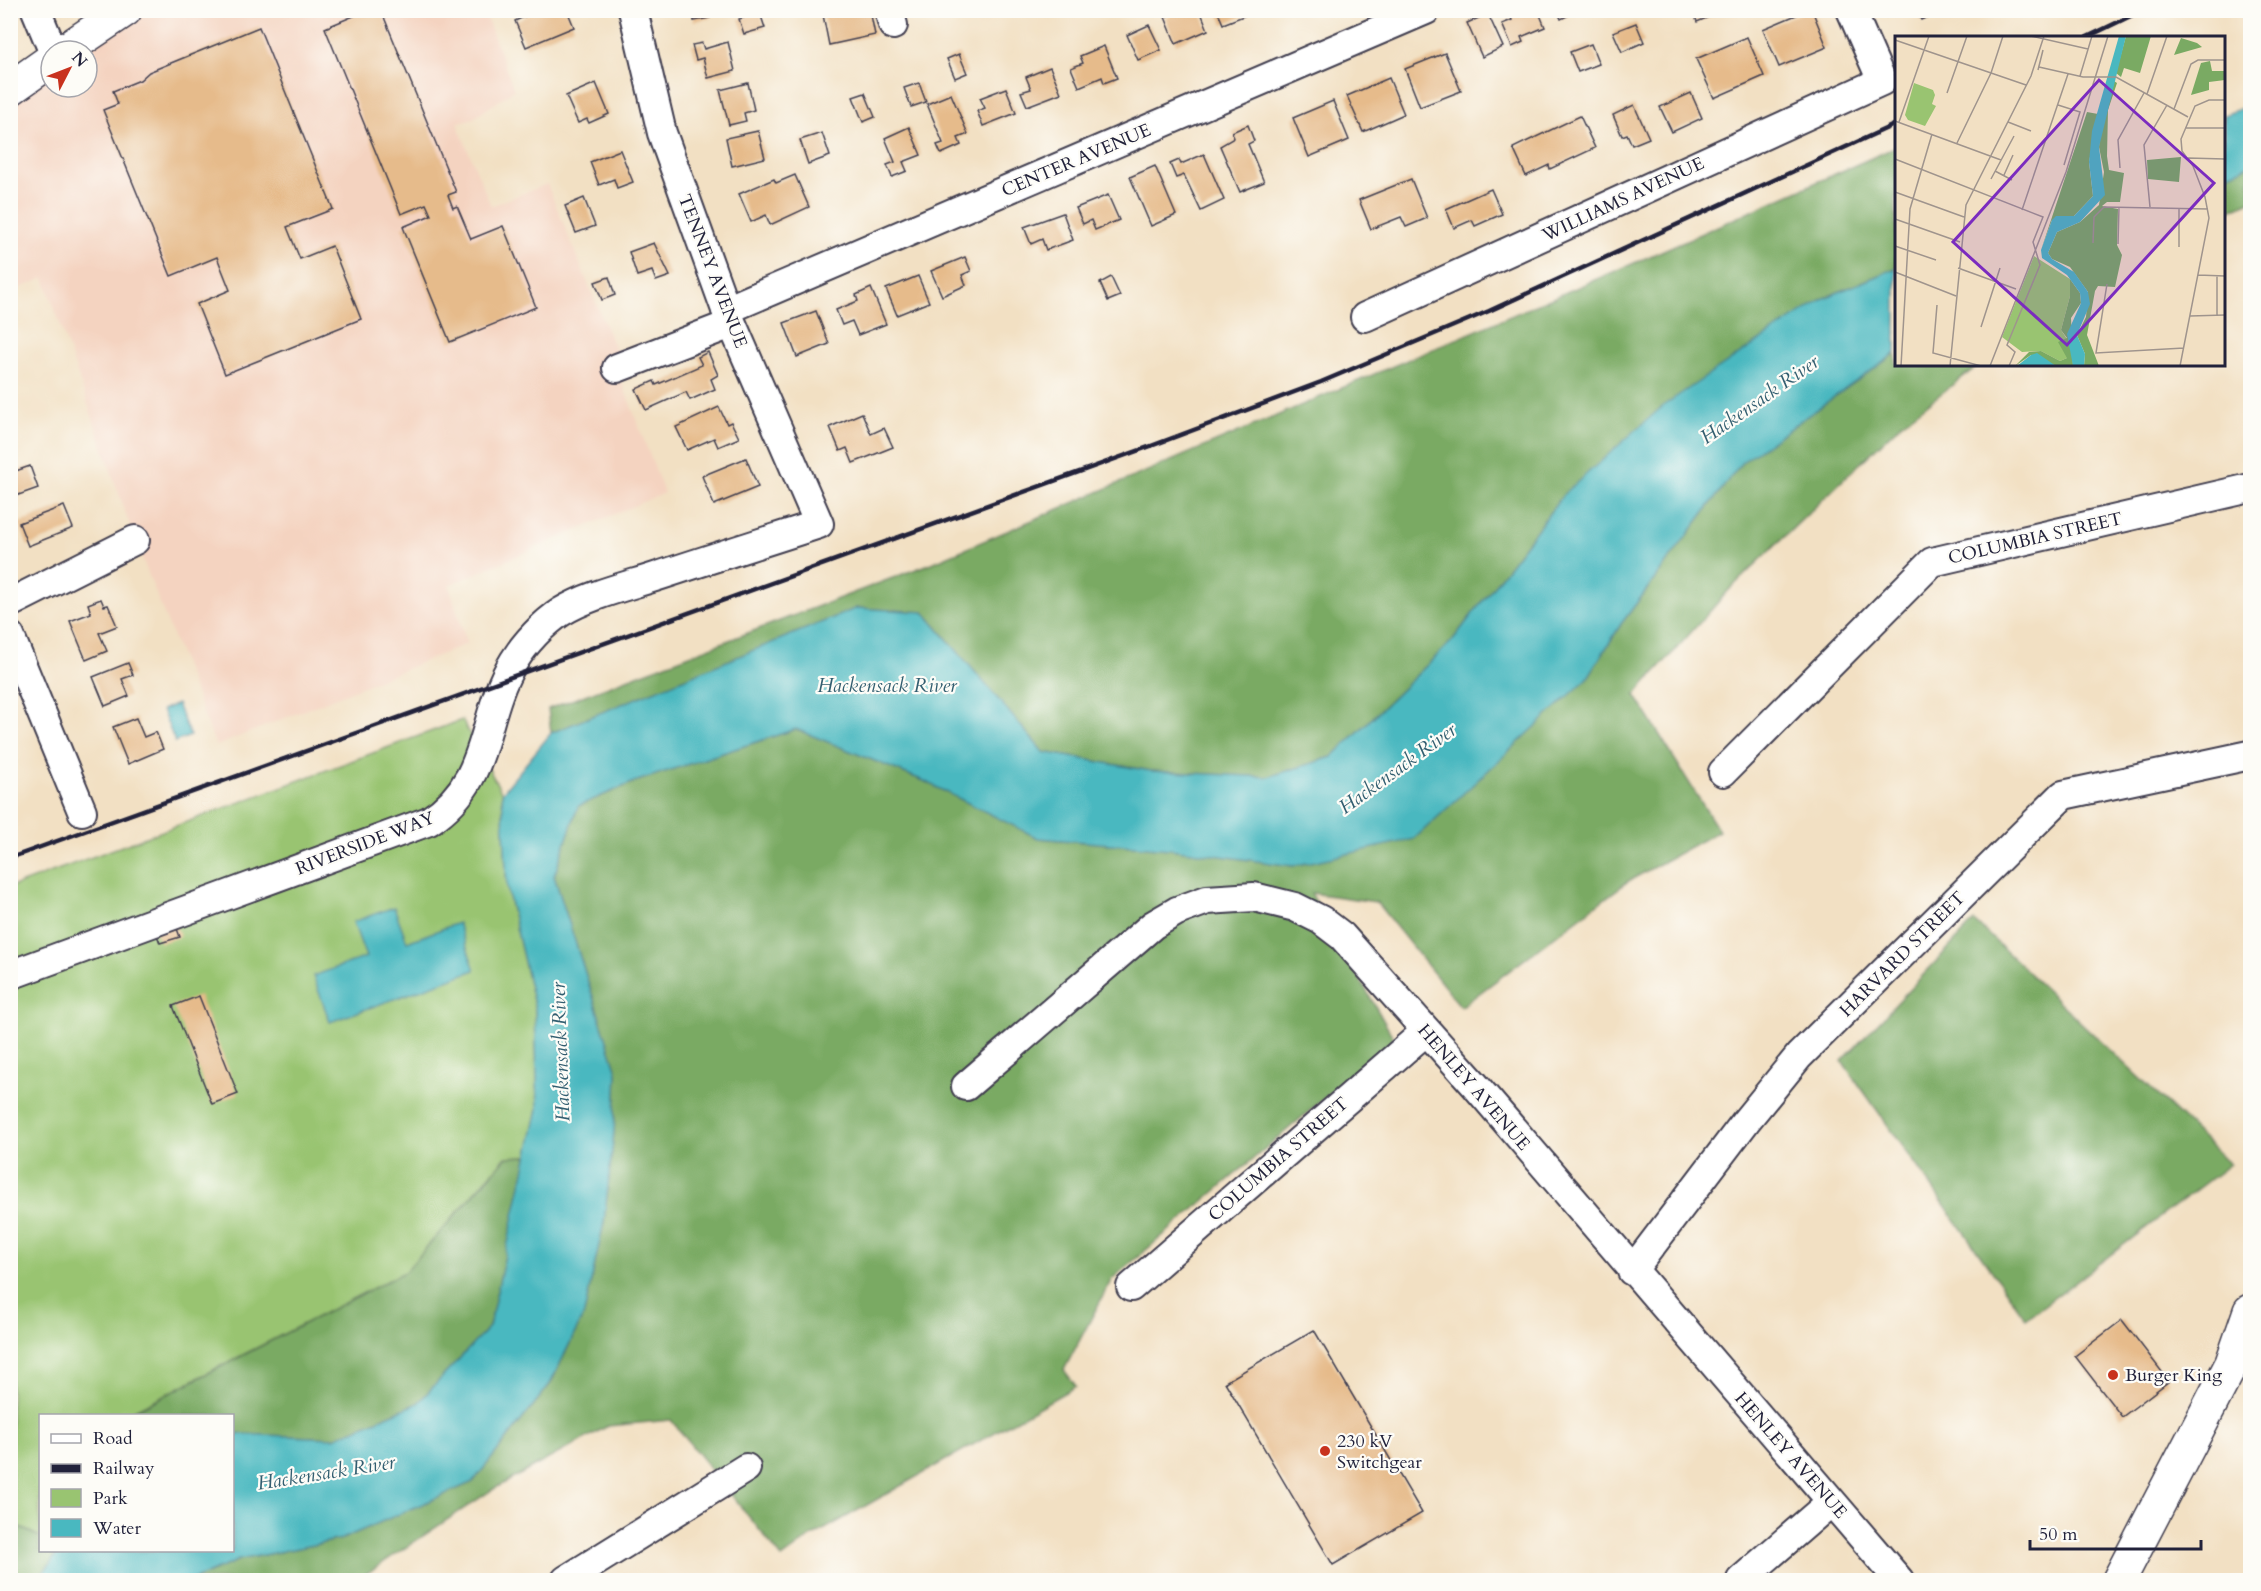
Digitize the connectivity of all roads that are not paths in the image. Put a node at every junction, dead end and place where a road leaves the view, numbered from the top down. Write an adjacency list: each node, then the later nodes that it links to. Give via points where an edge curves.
1 (36, 10): 6 (street)
2 (125, 10): 7 (main road)
3 (633, 10): 10 (street, TENNEY AVENUE, via 662,133)
4 (1426, 10): 10 (street, CENTER AVENUE)
5 (1851, 10): 11 (street, WILLIAMS AVENUE, via 1882,81)
6 (48, 39)
7 (82, 39)
8 (39, 68): 9 (main road)
9 (10, 89)
10 (729, 317): 12 (street, CENTER AVENUE); 14 (street, TENNEY AVENUE)
11 (1365, 317)
12 (617, 368)
13 (2250, 488): 19 (street, COLUMBIA STREET, via 1932,562)
14 (819, 524): 21 (street, RIVERSIDE WAY, via 599,595 562,611 515,660 473,776 448,809 429,821)
15 (135, 540): 16 (street)
16 (10, 603)
17 (10, 636): 20 (street)
18 (2250, 755): 24 (street, HARVARD STREET, via 2063,795 1799,1056)
19 (1724, 772)
20 (82, 811)
21 (10, 975)
22 (1426, 1031): 23 (street, HENLEY AVENUE, via 1353,947 1321,920 1267,899 1223,898 1177,911 1152,925); 24 (street, HENLEY AVENUE); 25 (street, COLUMBIA STREET)
23 (966, 1086)
24 (1632, 1271): 28 (street, HENLEY AVENUE)
25 (1131, 1287)
26 (2250, 1311): 32 (main road, via 2232,1363)
27 (746, 1468): 29 (street)
28 (1831, 1502): 30 (street); 31 (street, HENLEY AVENUE)
29 (566, 1581)
30 (1741, 1581)
31 (1899, 1581)
32 (2119, 1581)

